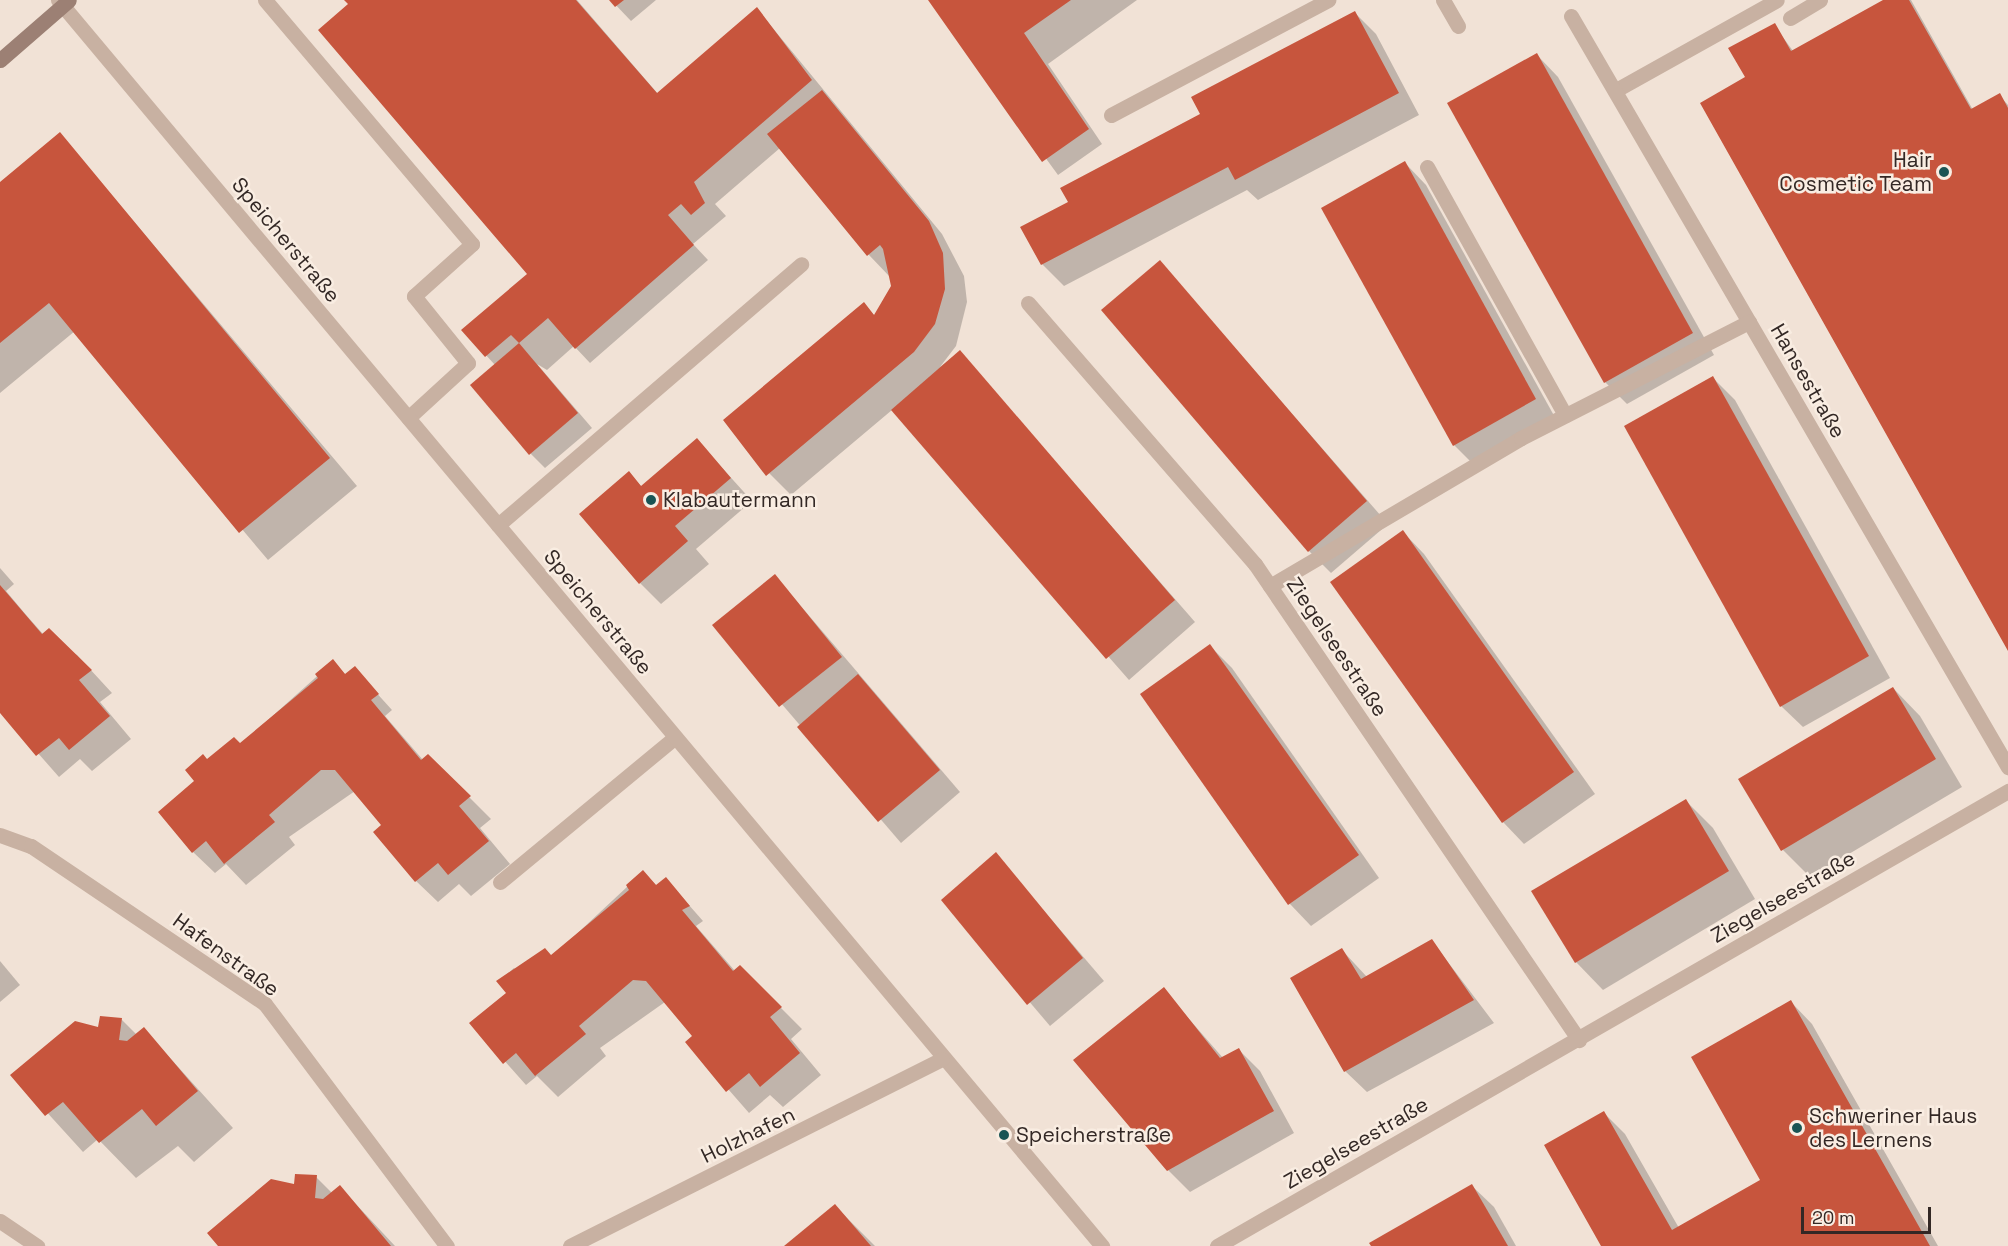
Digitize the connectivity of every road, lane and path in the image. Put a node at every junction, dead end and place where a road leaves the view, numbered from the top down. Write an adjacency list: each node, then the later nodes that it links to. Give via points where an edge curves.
1 (265, 0): 18 (street, via 472,244 414,296 468,363)
2 (1328, 0): 12 (street)
3 (1443, 0): 9 (street)
4 (1777, 0): 11 (street)
5 (1820, 0): 8 (street)
6 (63, 2): 10 (street); 18 (street, Speicherstraße)
7 (1571, 16): 11 (street, Hansestraße)
8 (1790, 18)
9 (1458, 26)
10 (0, 60)
11 (1616, 90): 16 (street, Hansestraße)
12 (1111, 115)
13 (1427, 167): 17 (street)
14 (801, 264): 19 (street)
15 (1028, 303): 20 (street, Ziegelseestraße)
16 (1749, 322): 17 (street); 22 (street, Hansestraße)
17 (1565, 415): 20 (street)
18 (408, 418): 19 (street, Speicherstraße)
19 (498, 525): 21 (street, Speicherstraße)
20 (1270, 586): 26 (street, Ziegelseestraße)
21 (674, 738): 25 (street); 27 (street, Speicherstraße)
22 (2008, 767)
23 (2008, 791): 26 (street, Ziegelseestraße)
24 (0, 835): 30 (street, Hafenstraße, via 31,846 265,1004)
25 (500, 882)
26 (1579, 1040): 33 (street, Ziegelseestraße)
27 (942, 1059): 31 (street, Holzhafen); 32 (street, Speicherstraße)
28 (0, 1221): 29 (street)
29 (37, 1246)
30 (447, 1246)
31 (570, 1246)
32 (1102, 1246)
33 (1217, 1246)

